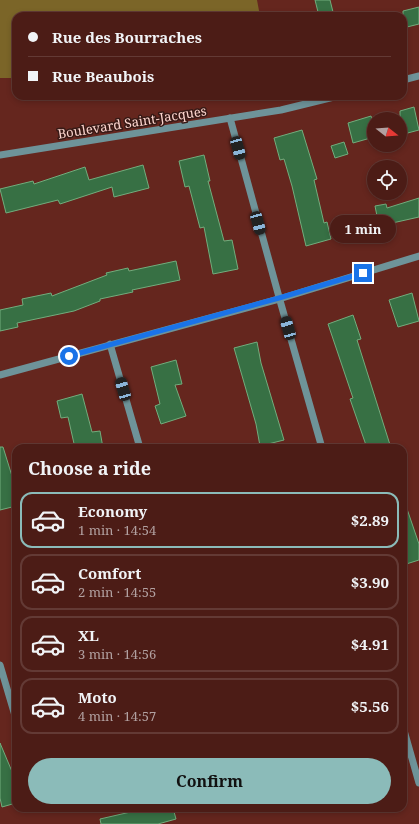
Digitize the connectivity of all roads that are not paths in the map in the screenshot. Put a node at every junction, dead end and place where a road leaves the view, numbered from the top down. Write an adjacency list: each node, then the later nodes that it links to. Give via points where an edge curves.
1 (419, 76): 2 (street)
2 (407, 79)
3 (322, 100): 4 (street, Boulevard Saint-Jacques)
4 (230, 118): 5 (street, Boulevard Saint-Jacques); 7 (street)
5 (0, 155)
6 (419, 256): 7 (street)
7 (279, 298): 8 (street); 11 (street)
8 (110, 344): 9 (street); 10 (street)
9 (0, 375)
10 (139, 444)
11 (321, 444)
12 (0, 665): 13 (street)
13 (12, 706)
14 (407, 741): 15 (street)
15 (419, 783)

